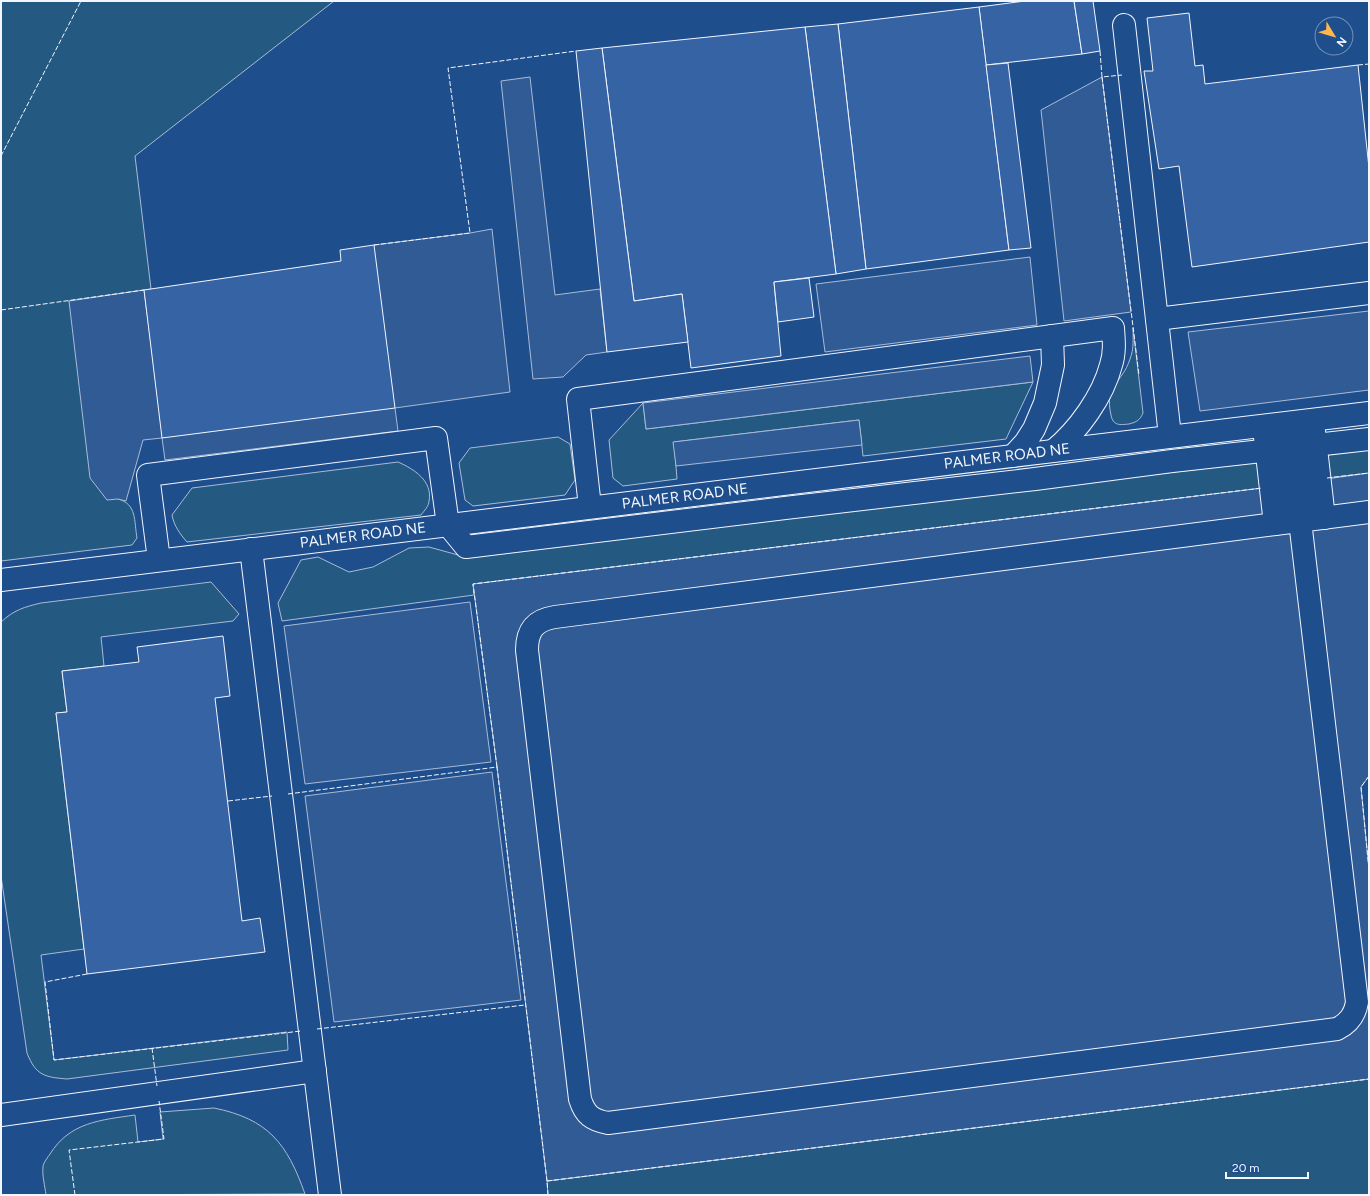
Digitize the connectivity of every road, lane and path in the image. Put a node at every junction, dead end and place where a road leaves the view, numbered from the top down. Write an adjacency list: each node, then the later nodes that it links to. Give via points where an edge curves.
1 (1124, 25): 3 (street)
2 (1369, 293): 3 (street)
3 (1157, 319): 7 (street)
4 (1052, 336): 10 (street, via 1113,328 1115,345 1107,381 1073,432); 11 (street, via 1053,364 1045,403 1034,430); 13 (street, via 578,398)
5 (1369, 413): 6 (street, PALMER ROAD NE)
6 (1288, 423): 7 (street, PALMER ROAD NE); 9 (street); 9 (street)
7 (1170, 436): 10 (street, PALMER ROAD NE)
8 (1369, 439): 9 (street)
9 (1291, 449): 14 (street); 16 (street); 16 (street)
10 (1053, 450): 11 (street, PALMER ROAD NE)
11 (1013, 456): 12 (street, PALMER ROAD NE)
12 (784, 484): 13 (street, PALMER ROAD NE); 14 (street)
13 (590, 508): 17 (street, PALMER ROAD NE)
14 (785, 508): 17 (street, via 466,547)
15 (1369, 512): 16 (street)
16 (1300, 521): 16 (street, via 1357,1002 1352,1018 1345,1025 1330,1030 608,1123 598,1121 583,1108 527,650 530,631 537,623 545,618)
17 (448, 525): 18 (street, PALMER ROAD NE); 19 (street, via 436,438 148,475)
18 (250, 549): 19 (street, PALMER ROAD NE); 21 (street)
19 (159, 560): 20 (street, PALMER ROAD NE)
20 (1, 580)
21 (315, 1071): 22 (street); 23 (street)
22 (1, 1115)
23 (330, 1195)

